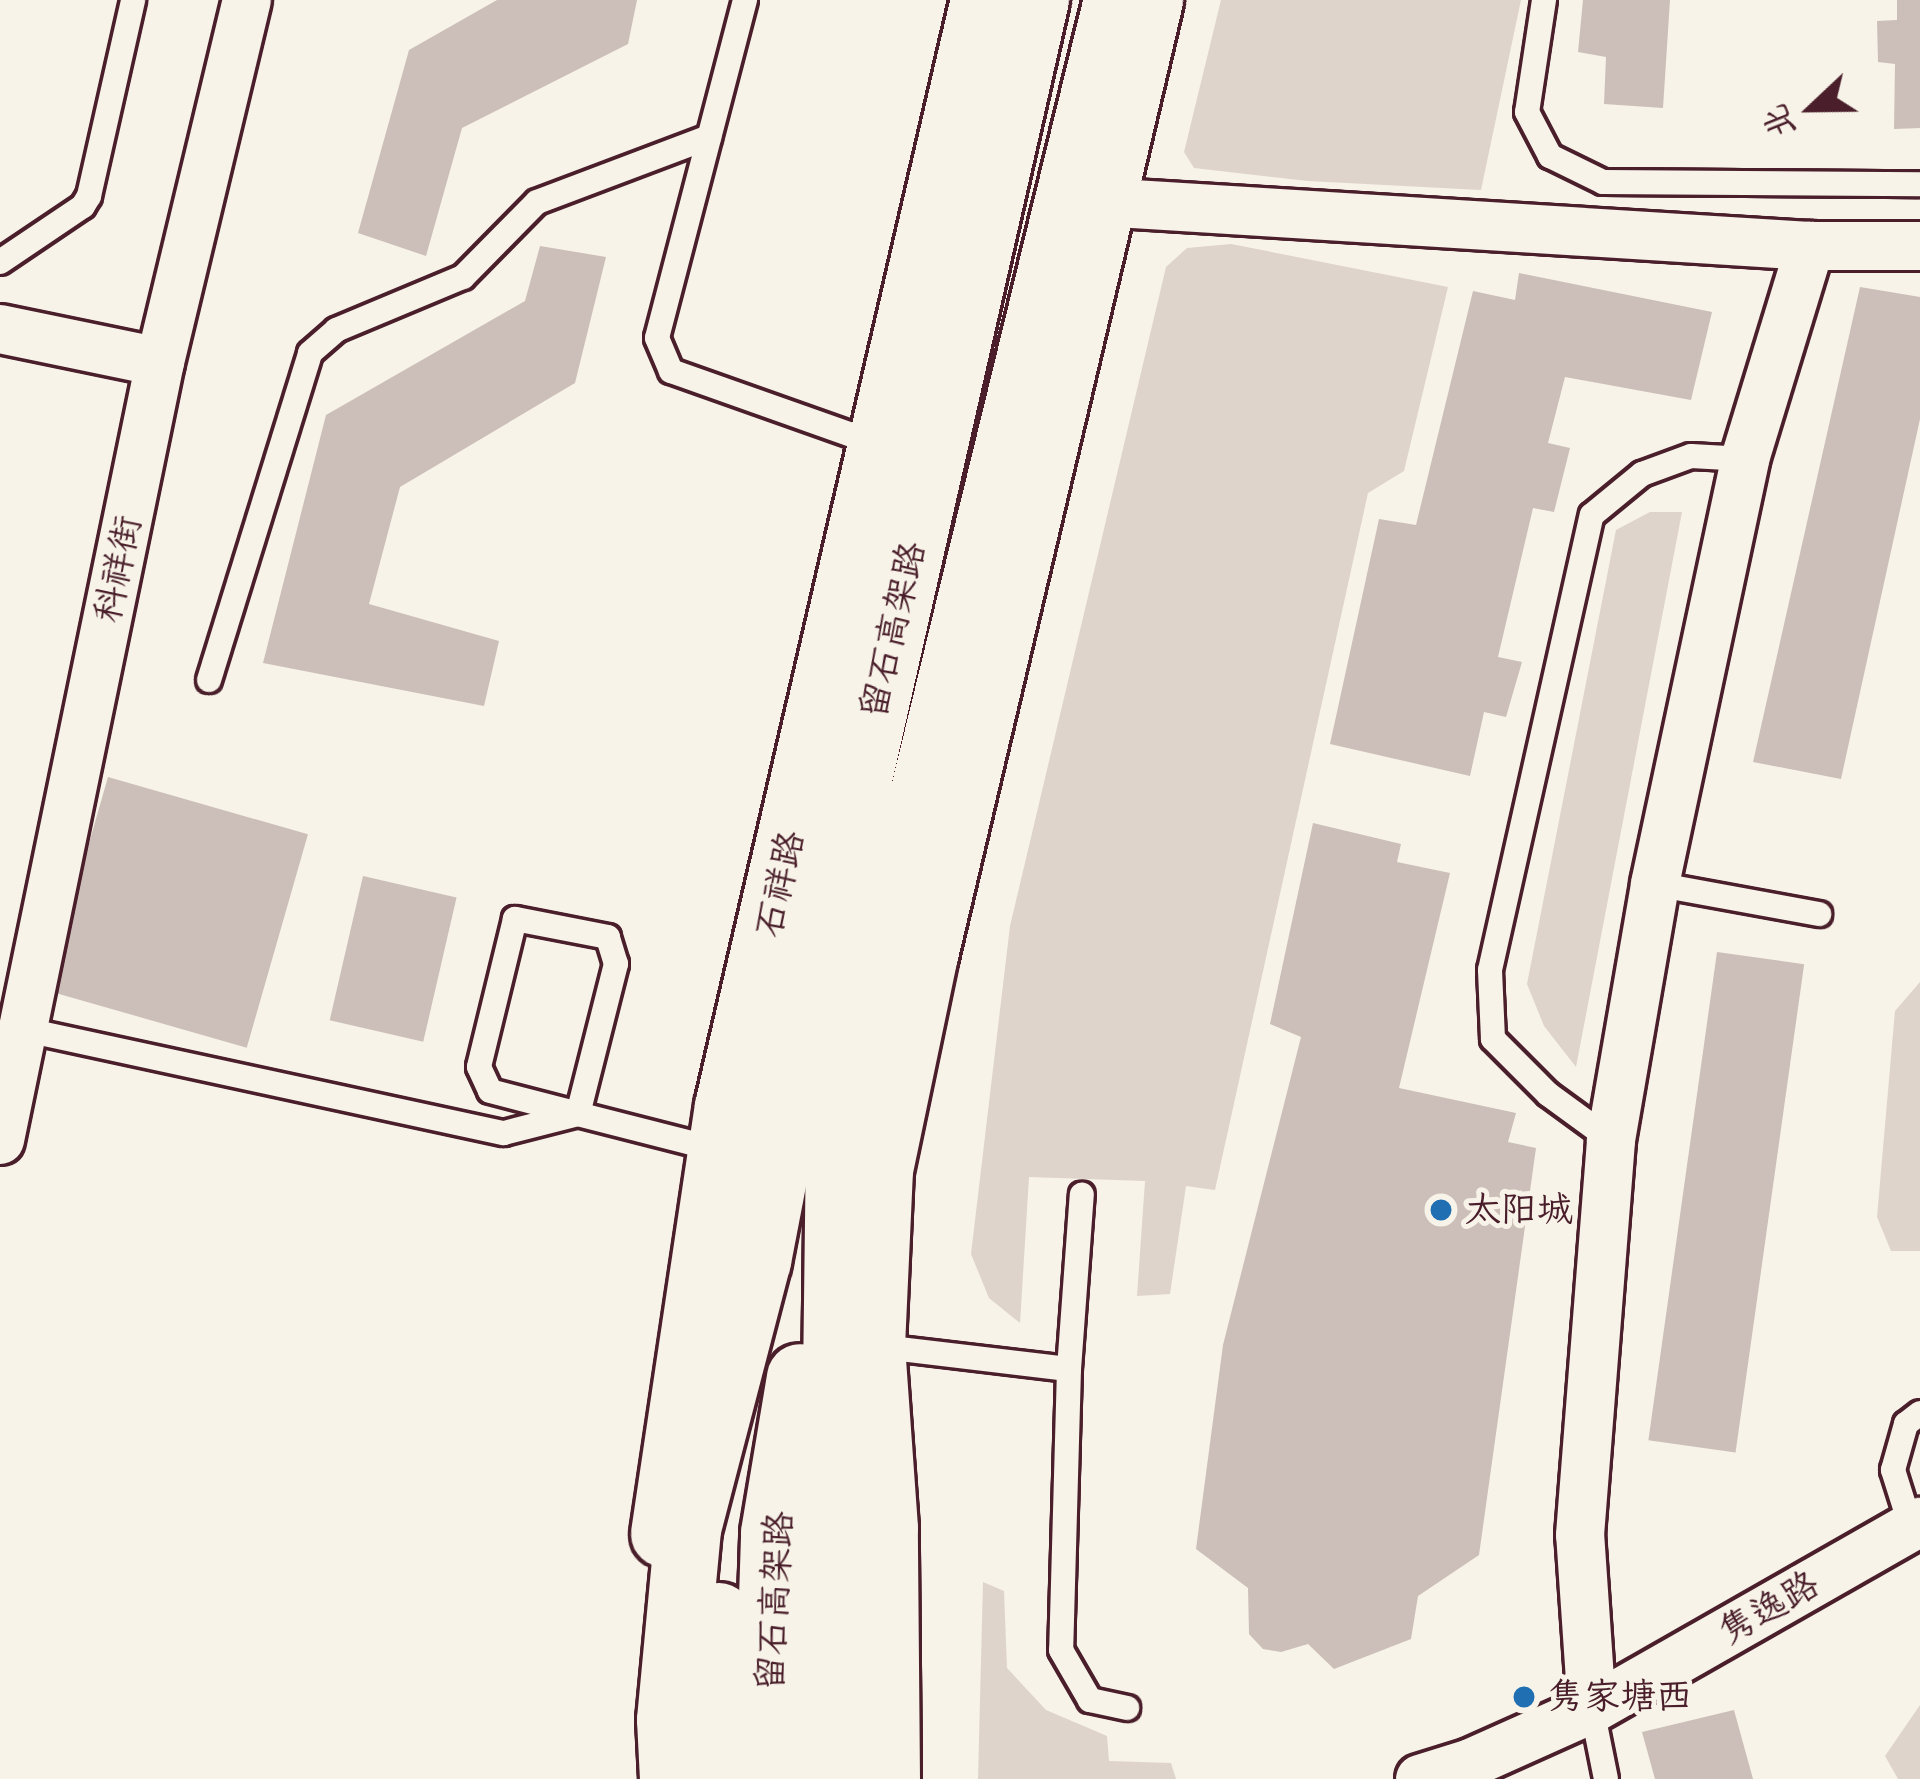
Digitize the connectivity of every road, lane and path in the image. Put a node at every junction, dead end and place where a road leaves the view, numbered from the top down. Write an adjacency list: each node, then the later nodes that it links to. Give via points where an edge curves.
1 (133, 0): 15 (lane, via 89,196)
2 (247, 0): 17 (street, 科祥街)
3 (745, 0): 10 (lane)
4 (984, 0): 18 (main road, 石祥路)
5 (998, 0): 35 (main road, via 778,977)
6 (1036, 0): 30 (main road, 留石高架路)
7 (1118, 0): 25 (main road, 留石高架路)
8 (1150, 0): 12 (main road)
9 (1544, 0): 11 (lane, via 1527,112 1550,156 1603,182)
10 (709, 137): 18 (lane, via 657,338 670,371); 20 (lane, via 536,202 463,277 337,330 310,353)
11 (1920, 184)
12 (1101, 202): 13 (street); 31 (main road, via 880,1170)
13 (1810, 246): 14 (street); 19 (street)
14 (1920, 246)
15 (0, 262)
16 (0, 329): 17 (street)
17 (160, 362): 26 (street, 科祥街)
18 (882, 446): 28 (main road, 石祥路)
19 (1745, 460): 21 (street); 27 (lane, via 1691,456 1642,474 1592,515 1490,970 1493,1039 1548,1094)
20 (209, 680)
21 (1655, 884): 22 (lane); 27 (street)
22 (1819, 914)
23 (0, 1024): 24 (lane, via 504,1133)
24 (578, 1114): 24 (lane, via 490,1090 478,1067 515,919 608,937 616,964); 28 (lane)
25 (839, 1139): 41 (main road, 留石高架路, via 774,1534); 42 (main road, 留石高架路)
26 (0, 1140)
27 (1611, 1140): 37 (street, via 1580,1535)
28 (721, 1150): 38 (main road, 石祥路, via 640,1707)
29 (1082, 1194): 32 (lane)
30 (758, 1261): 35 (main road, 留石高架路); 40 (main road, 留石高架路, via 720,1563)
31 (872, 1346): 32 (lane); 43 (main road, via 885,1528)
32 (1069, 1370): 36 (lane, via 1061,1650 1090,1700)
33 (1920, 1413): 34 (lane, via 1906,1424 1894,1470)
34 (1916, 1525): 37 (street, 隽逸路)
35 (688, 1529): 39 (main road, 留石高架路, via 670,1720)
36 (1127, 1708)
37 (1592, 1708): 44 (street, 隽逸路); 45 (lane)
38 (646, 1779)
39 (673, 1779)
40 (716, 1779)
41 (766, 1779)
42 (831, 1779)
43 (887, 1779)
44 (1420, 1779)
45 (1606, 1779)

